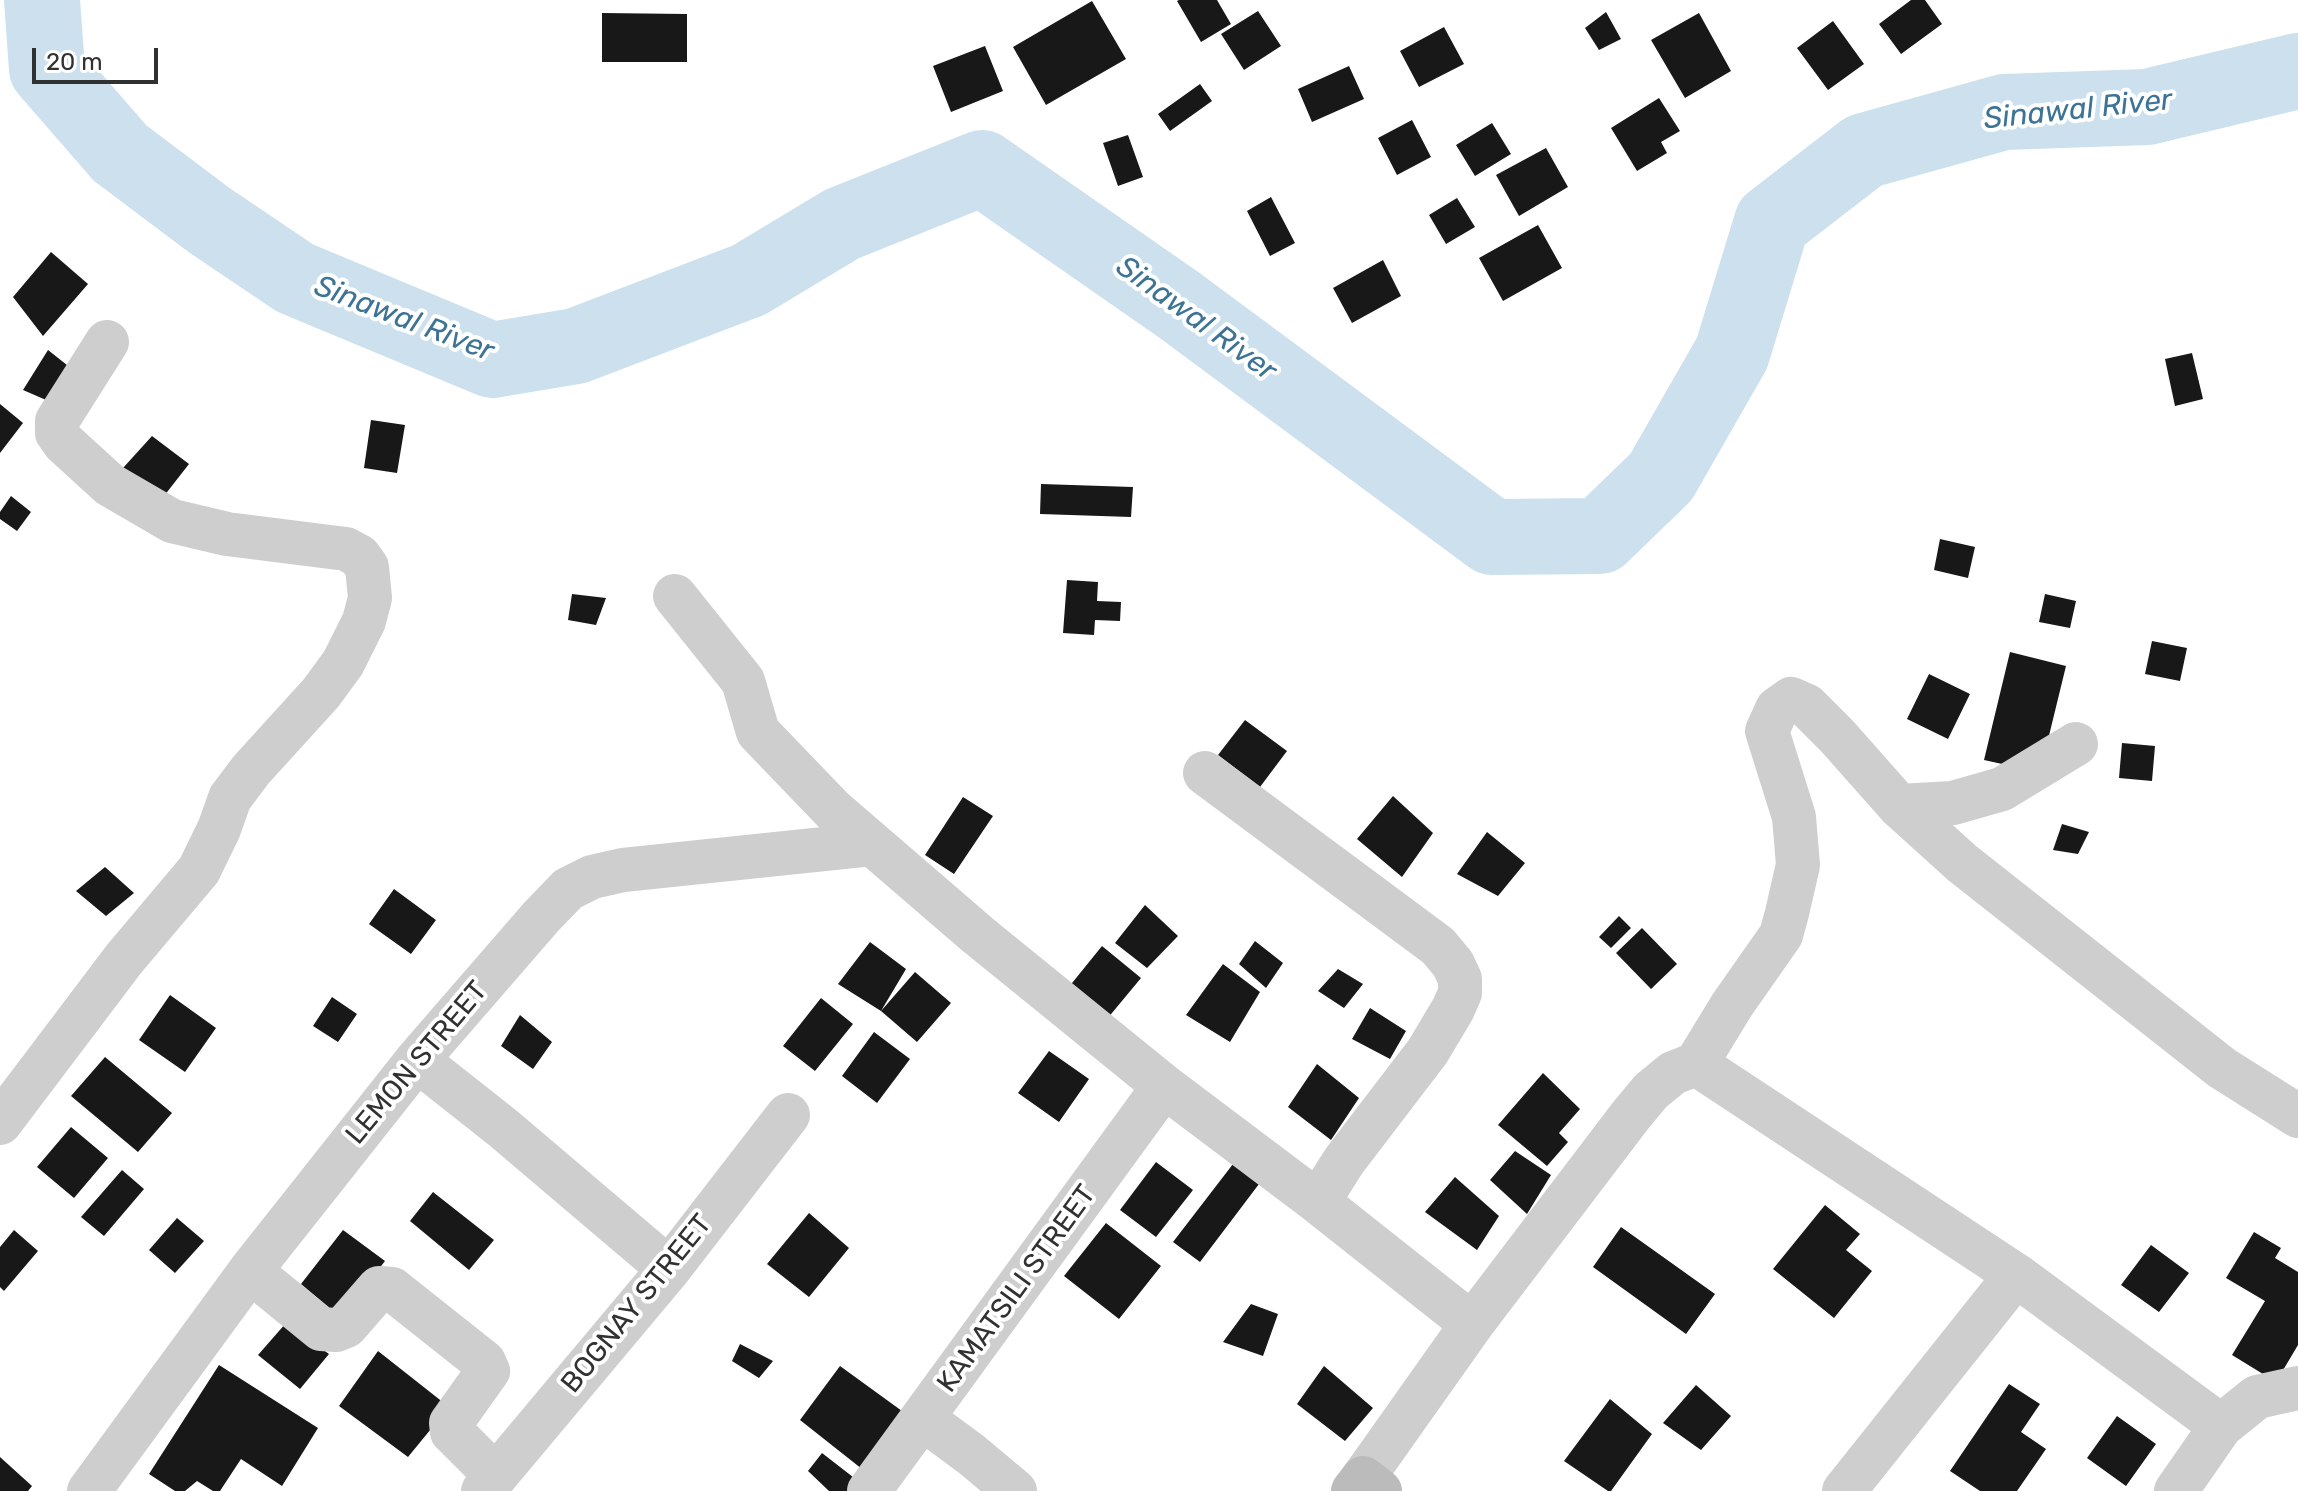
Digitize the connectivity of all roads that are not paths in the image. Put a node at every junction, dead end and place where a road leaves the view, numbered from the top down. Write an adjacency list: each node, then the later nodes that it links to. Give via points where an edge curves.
1 (107, 342): 12 (street, via 57,421 64,443 110,485 172,521 227,534 346,549 367,567 370,598 343,663 230,798 199,870)
2 (675, 596): 6 (street, via 743,681 758,732)
3 (2076, 744): 5 (street, via 2002,789 1953,803)
4 (1205, 773): 13 (street, via 1438,946 1460,979 1453,1009 1428,1051)
5 (1899, 806): 8 (street, via 1807,706 1791,699 1777,709 1767,731 1794,817 1798,865 1793,889 1781,935); 11 (street, via 1962,863 2222,1068)
6 (872, 844): 7 (street, LEMON STREET, via 592,877 568,889 541,917); 9 (street)
7 (417, 1060): 14 (street); 15 (street, LEMON STREET)
8 (1696, 1064): 16 (street); 17 (street, via 1673,1073 1651,1091)
9 (1164, 1086): 13 (street); 19 (street, KAMATSILI STREET)
10 (788, 1115): 14 (street, BOGNAY STREET)
11 (2298, 1116)
12 (0, 1123)
13 (1318, 1202): 17 (street)
14 (669, 1269): 21 (street, BOGNAY STREET)
15 (250, 1271): 21 (street, via 321,1329 346,1326 379,1288 392,1289 484,1362 488,1371 451,1423); 23 (street, LEMON STREET)
16 (2016, 1275): 20 (street); 26 (street)
17 (1472, 1324): 22 (street)
18 (2298, 1388): 20 (street, via 2257,1397)
19 (922, 1418): 24 (street, KAMATSILI STREET); 25 (street)
20 (2221, 1426): 27 (street)
21 (489, 1483)
22 (1365, 1487)
23 (89, 1491)
24 (869, 1491)
25 (1015, 1491)
26 (1844, 1491)
27 (2176, 1491)

